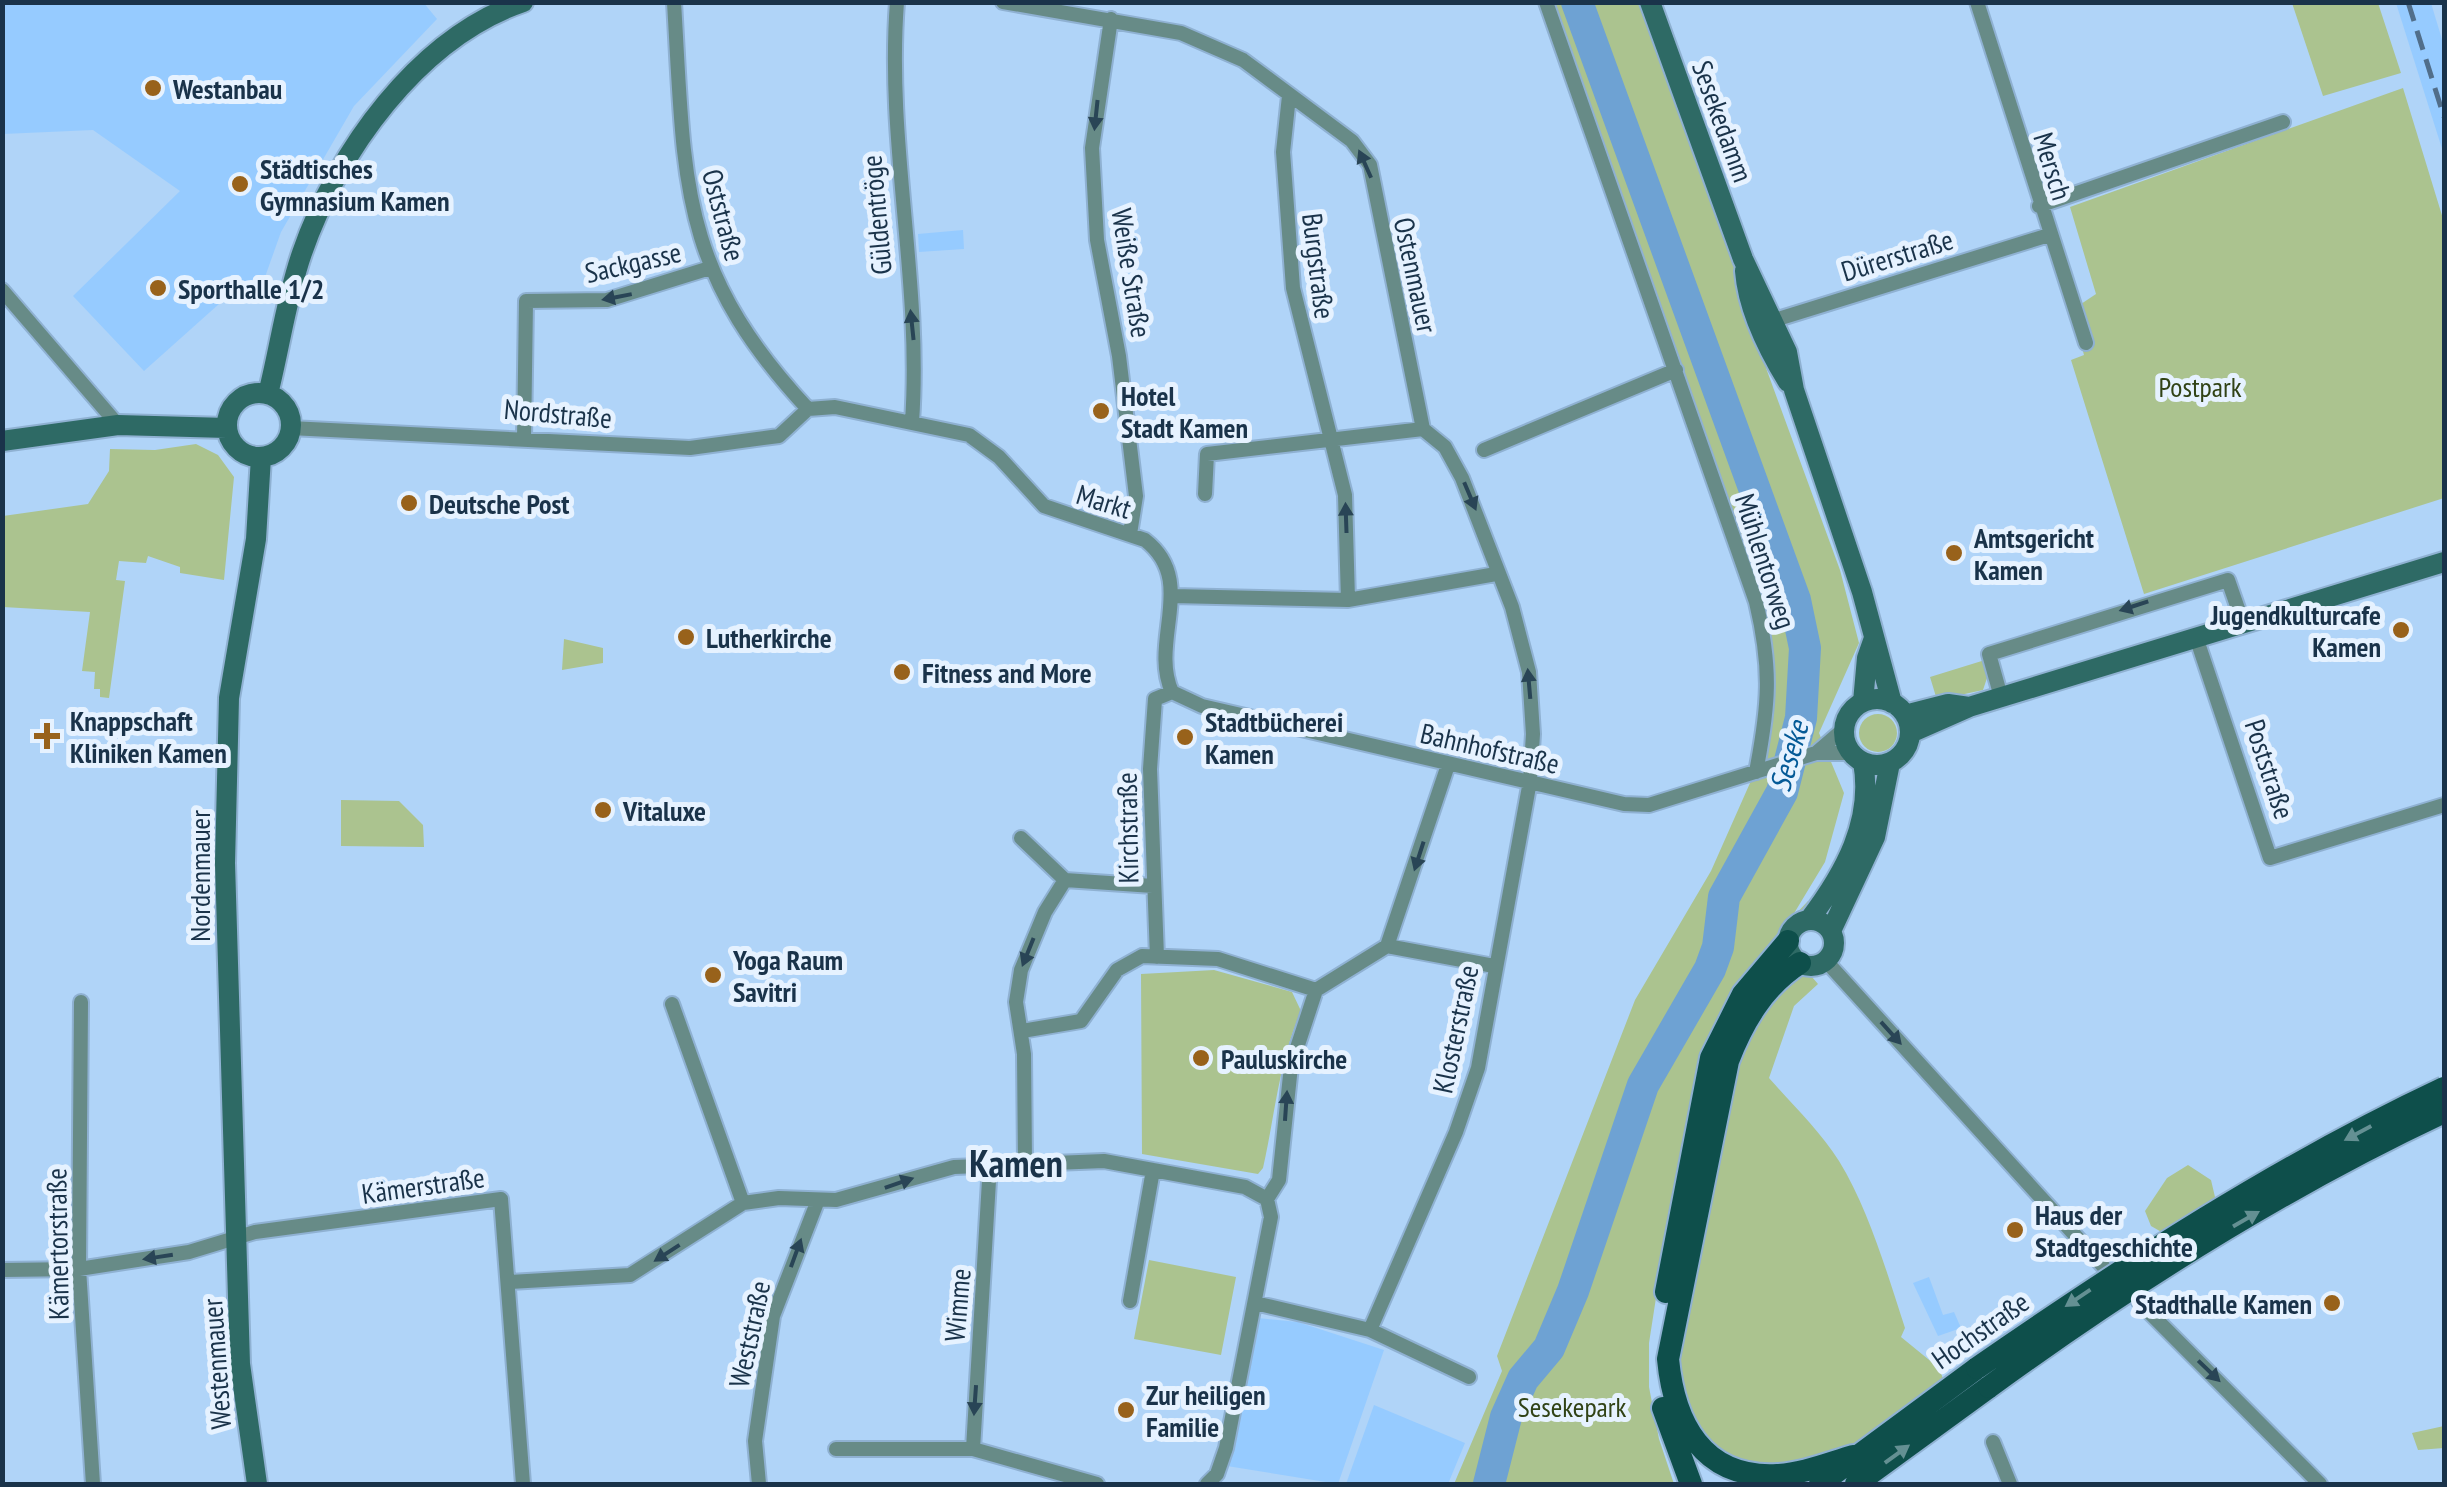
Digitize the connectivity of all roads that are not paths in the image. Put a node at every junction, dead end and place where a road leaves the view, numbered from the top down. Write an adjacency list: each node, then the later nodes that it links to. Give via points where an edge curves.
1 (523, 2): 18 (street, via 474,26 420,70 342,167 301,257)
2 (674, 2): 13 (street, Oststraße, via 684,175)
3 (896, 2): 20 (street, Güldentröge, one-way to 3, via 916,366 894,132)
4 (1004, 2): 8 (street, Ostenmauer)
5 (1546, 2): 17 (street, Mühlentorweg)
6 (1650, 2): 15 (street, Sesekedamm, via 1744,259 1747,296)
7 (1977, 2): 11 (street, Mersch)
8 (1111, 19): 9 (street, Ostenmauer, via 1181,34 1243,60); 31 (street, Weiße Straße, one-way to 31, via 1092,148 1098,240 1136,496)
9 (1289, 96): 24 (street, Ostenmauer, one-way to 9, via 1370,165 1352,140); 25 (street, Burgstraße, via 1286,217 1305,349)
10 (2283, 122): 11 (street)
11 (2039, 206): 12 (street, Mersch)
12 (2049, 234): 15 (street, Dürerstraße); 16 (street, Mersch)
13 (710, 268): 19 (street, Oststraße, via 748,340); 26 (street, Sackgasse, one-way to 26, via 607,300 526,301)
14 (2, 290): 21 (street)
15 (1767, 322): 37 (street, Sesekedamm, via 1772,356 1794,390)
16 (2086, 343)
17 (1676, 370): 28 (street); 48 (street, Mühlentorweg, via 1769,655)
18 (268, 394): 22 (street, via 238,400); 23 (street, via 285,408)
19 (808, 409): 20 (street, Markt, via 835,407); 26 (street, Nordstraße, via 779,436 723,446)
20 (912, 422): 31 (street, Markt, via 982,442 1034,498 1060,514)
21 (118, 424): 22 (street); 27 (street)
22 (227, 428): 29 (street, via 235,446)
23 (290, 428): 26 (street, Nordstraße); 29 (street, via 282,446)
24 (1424, 430): 25 (street); 33 (street, Ostenmauer, one-way to 33, via 1445,447 1462,478)
25 (1328, 439): 30 (street, via 1207,454); 35 (street, Burgstraße, one-way to 25, via 1345,496)
26 (524, 440)
27 (2, 442)
28 (1484, 450)
29 (261, 457): 74 (street, Nordenmauer, via 256,539 230,698 226,806)
30 (1205, 494)
31 (1130, 534): 34 (street, Markt, via 1158,550)
32 (2441, 561): 36 (street)
33 (1496, 574): 35 (street); 49 (street, Ostenmauer, one-way to 33, via 1529,672)
34 (1173, 596): 35 (street); 39 (street, Markt, via 1166,659)
35 (1348, 600)
36 (2242, 623): 38 (street); 40 (street, one-way to 40, via 2228,580 1989,654)
37 (1874, 638): 41 (street, Sesekedamm); 42 (street, Sesekedamm)
38 (2196, 638): 40 (street); 50 (street, Poststraße, via 2270,858)
39 (1172, 692): 47 (street, Bahnhofstraße, via 1202,706); 53 (street, Kirchstraße, via 1155,699)
40 (2000, 698): 42 (street)
41 (1863, 702): 42 (street); 43 (street, Sesekedamm)
42 (1903, 717): 46 (street, via 1905,750)
43 (1844, 728): 44 (street, Bahnhofstraße); 45 (street)
44 (1816, 754): 45 (street, Bahnhofstraße); 48 (street, Bahnhofstraße)
45 (1858, 758): 46 (street); 54 (street, via 1866,803 1858,835)
46 (1890, 762): 55 (street, via 1875,836)
47 (1448, 764): 49 (street, Bahnhofstraße); 57 (street, one-way to 57)
48 (1756, 772): 49 (street, Bahnhofstraße, via 1639,806)
49 (1530, 782): 61 (street, Klosterstraße)
50 (2444, 805)
51 (1021, 838): 52 (street)
52 (1065, 880): 53 (street); 65 (street, one-way to 65, via 1021,970 1016,1002)
53 (1152, 886): 58 (street, Kirchstraße)
54 (1809, 920): 55 (street); 56 (street, via 1795,926)
55 (1831, 931): 59 (street, via 1834,944)
56 (1788, 941): 60 (street); 95 (main road, via 1722,1028 1677,1229 1658,1383 1666,1424)
57 (1387, 946): 61 (street); 62 (street)
58 (1157, 957): 62 (street, via 1218,960); 65 (street, via 1142,956 1117,970 1072,1026)
59 (1826, 961): 60 (street); 75 (street, one-way to 75)
60 (1800, 963): 88 (main road, via 1760,999 1728,1062 1668,1358 1672,1402 1710,1458 1745,1471 1776,1475)
61 (1494, 966): 82 (street, Klosterstraße, via 1478,1068)
62 (1316, 990): 72 (street, one-way to 62, via 1279,1180 1291,1066)
63 (81, 1002): 77 (street, Kämertorstraße)
64 (672, 1004): 73 (street)
65 (1022, 1031): 68 (street)
66 (2444, 1088): 84 (main road, Hochstraße, one-way to 84, bridge, via 2112,1276)
67 (2444, 1112): 84 (main road, Hochstraße, one-way to 67, bridge, via 2209,1240)
68 (1025, 1162): 69 (street); 70 (street)
69 (985, 1164): 71 (street, one-way to 69); 87 (street, Wimme, one-way to 87)
70 (1153, 1170): 72 (street, via 1245,1186); 79 (street)
71 (818, 1200): 73 (street); 92 (street, Weststraße, one-way to 71, via 755,1441 773,1316)
72 (1267, 1200): 80 (street, via 1270,1217)
73 (743, 1203): 78 (street, one-way to 78, via 640,1271)
74 (236, 1238): 77 (street, Kämerstraße, one-way to 77); 78 (street, Kämerstraße, via 502,1199); 90 (street, Westenmauer, via 240,1364)
75 (2103, 1266)
76 (2, 1270): 77 (street, Kämerstraße)
77 (79, 1270): 89 (street, Kämertorstraße)
78 (510, 1282): 91 (street)
79 (1130, 1301)
80 (1254, 1302): 82 (street); 94 (street, via 1226,1448)
81 (2139, 1302): 99 (street, one-way to 99)
82 (1370, 1330): 83 (street)
83 (1470, 1377)
84 (1932, 1415): 88 (main road, Hochstraße); 97 (main road, Hochstraße, one-way to 84)
85 (1993, 1442): 98 (street)
86 (836, 1449): 87 (street)
87 (972, 1449): 93 (street)
88 (1854, 1456): 96 (main road, Hochstraße)
89 (93, 1484)
90 (257, 1484)
91 (524, 1484)
92 (759, 1484)
93 (1098, 1484)
94 (1207, 1484)
95 (1691, 1484)
96 (1820, 1484)
97 (1856, 1484)
98 (2010, 1484)
99 (2320, 1484)

